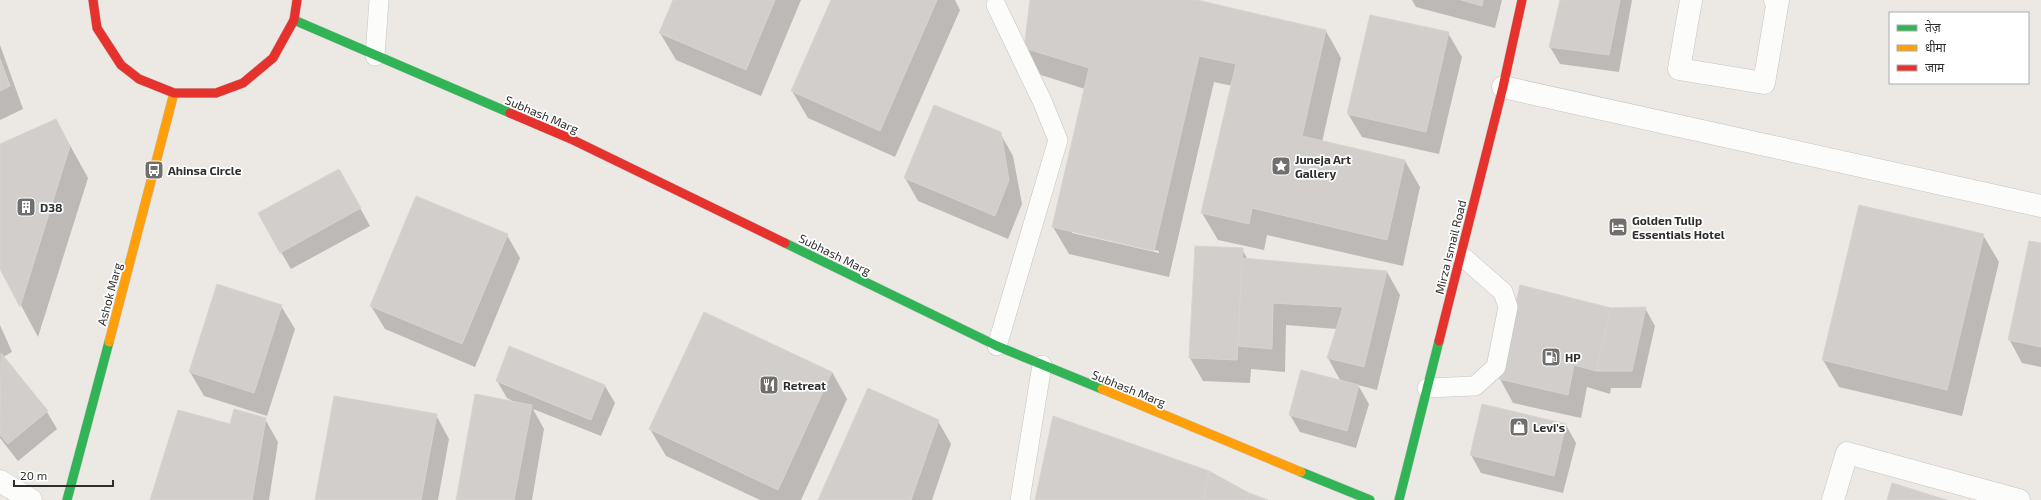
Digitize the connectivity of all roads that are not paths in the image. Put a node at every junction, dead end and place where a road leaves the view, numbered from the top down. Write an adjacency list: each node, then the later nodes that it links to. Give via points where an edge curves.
1 (93, 0): 12 (main road, via 97,28 121,65 139,79)
2 (297, 0): 9 (main road)
3 (379, 0): 10 (lane)
4 (1522, 0): 11 (main road, Mirza Ismail Road)
5 (1691, 0): 7 (street, via 1679,69 1764,83)
6 (1775, 0): 7 (street)
7 (1778, 0)
8 (996, 5): 15 (lane, via 1058,140)
9 (294, 20): 10 (main road, Subhash Marg); 12 (main road, via 274,58 243,83 216,93)
10 (375, 56): 15 (main road, Subhash Marg, via 571,139)
11 (1503, 86): 13 (street); 14 (main road, Mirza Ismail Road)
12 (174, 93): 20 (main road, Ashok Marg)
13 (2041, 206)
14 (1461, 255): 17 (main road, Mirza Ismail Road); 17 (lane, via 1503,292 1508,307 1496,368 1475,386)
15 (997, 346): 16 (main road, Subhash Marg)
16 (1042, 365): 21 (lane); 22 (main road, Subhash Marg)
17 (1427, 388): 23 (main road, Mirza Ismail Road)
18 (0, 481): 19 (street)
19 (31, 500)
20 (67, 500)
21 (1020, 500)
22 (1370, 500)
23 (1399, 500)
24 (1833, 500): 25 (street, via 1847,453)
25 (2019, 500)

